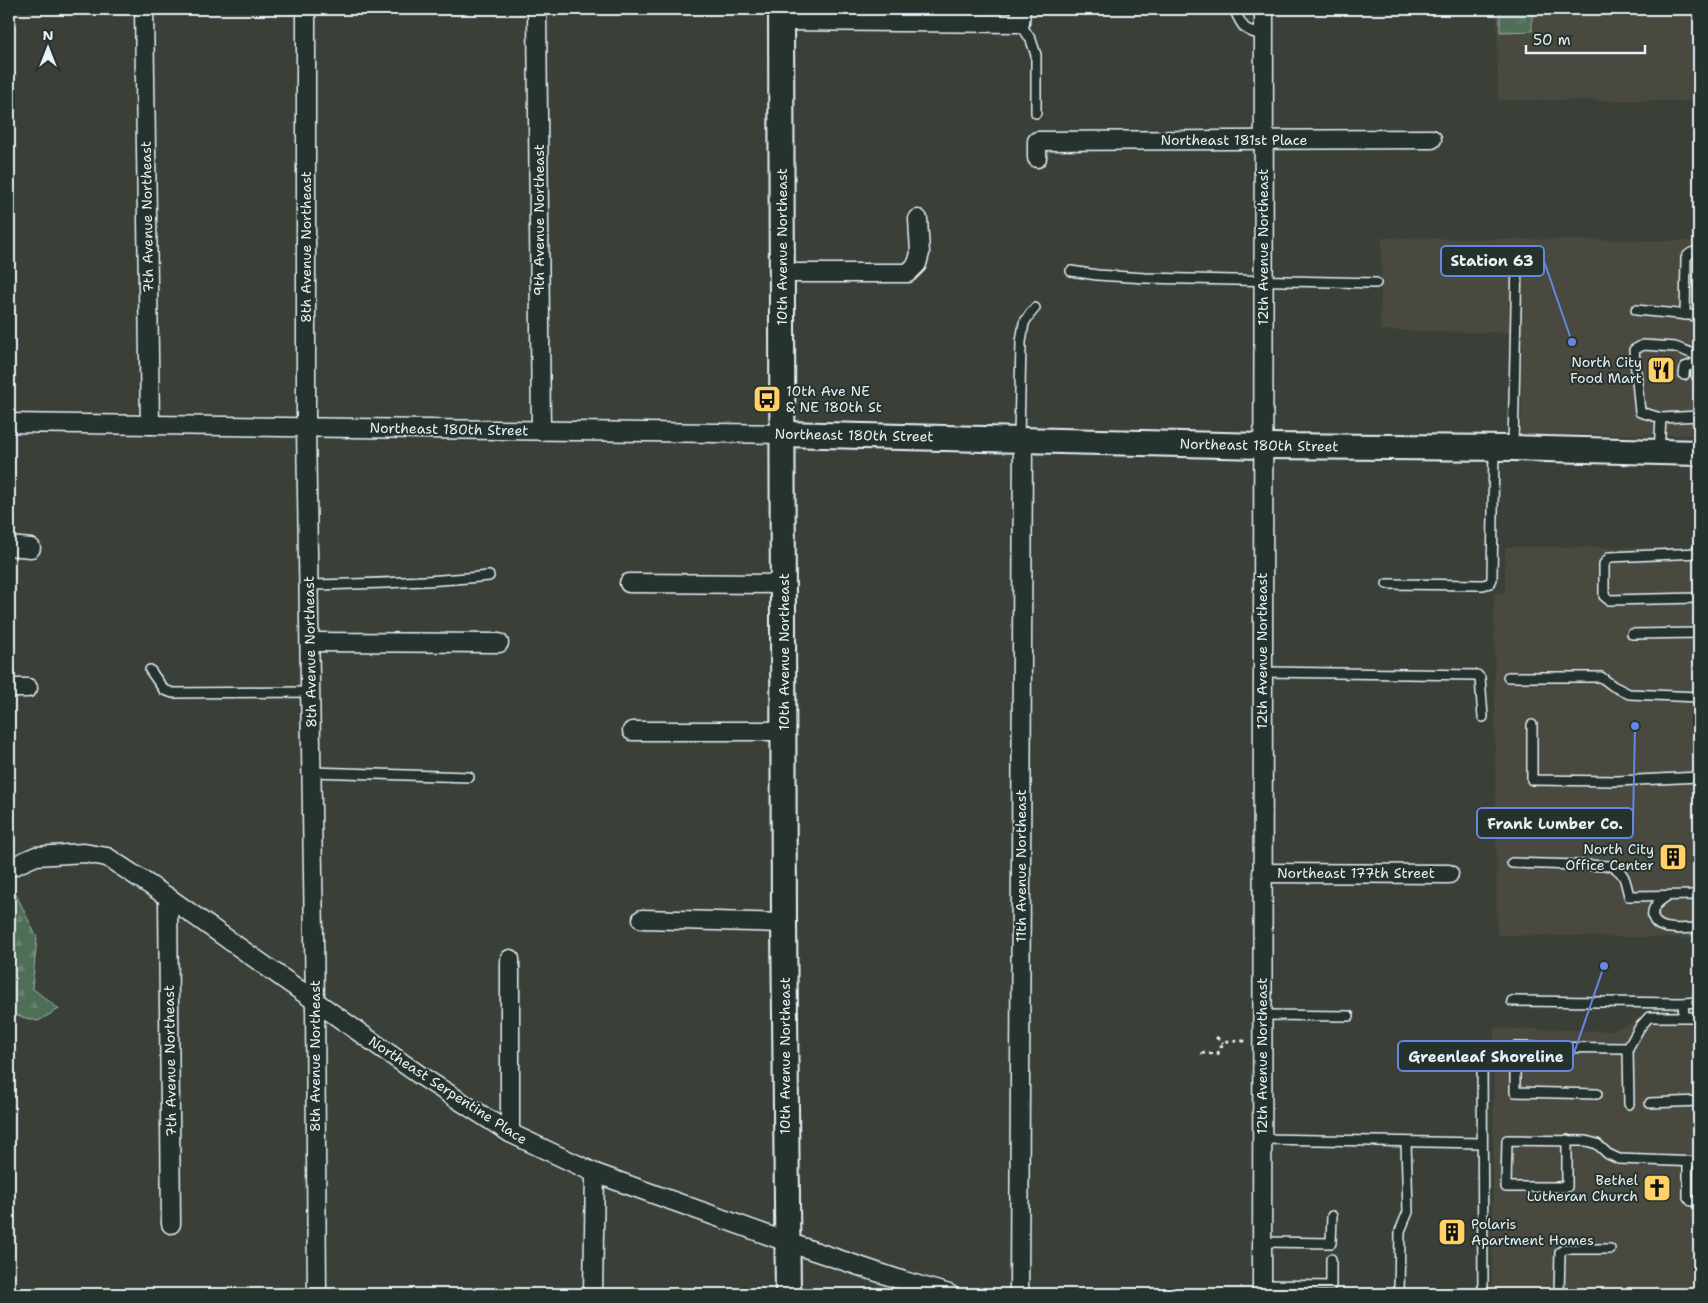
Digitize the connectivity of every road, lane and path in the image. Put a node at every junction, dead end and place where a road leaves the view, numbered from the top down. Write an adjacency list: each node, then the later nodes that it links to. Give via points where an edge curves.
1 (144, 9): 30 (street, 7th Avenue Northeast)
2 (306, 9): 31 (street, 8th Avenue Northeast)
3 (537, 9): 32 (street, 9th Avenue Northeast)
4 (1234, 9): 8 (lane, via 1242,26)
5 (1264, 9): 8 (street, 12th Avenue Northeast)
6 (781, 15): 7 (street); 17 (street, 10th Avenue Northeast)
7 (1020, 16): 9 (lane, via 1036,55)
8 (1264, 36): 11 (street, 12th Avenue Northeast)
9 (1036, 113)
10 (1432, 139): 11 (street, Northeast 181st Place)
11 (1263, 140): 12 (street, Northeast 181st Place); 18 (street, 12th Avenue Northeast)
12 (1037, 149)
13 (918, 219): 17 (street, via 920,253 917,264 908,272)
14 (1699, 252): 22 (lane, via 1686,258)
15 (1517, 259): 36 (lane)
16 (1071, 271): 18 (lane, via 1145,278)
17 (782, 273): 33 (street, 10th Avenue Northeast)
18 (1263, 280): 19 (lane); 35 (street, 12th Avenue Northeast)
19 (1376, 283)
20 (1035, 308): 34 (lane, via 1024,323 1021,342)
21 (1636, 310): 22 (lane)
22 (1685, 315): 23 (lane)
23 (1699, 316)
24 (1697, 358): 25 (lane, via 1684,367); 26 (lane); 28 (lane, via 1675,347 1643,345 1634,350 1640,412)
25 (1684, 374)
26 (1696, 375)
27 (1697, 414): 28 (lane)
28 (1661, 418): 37 (lane)
29 (9, 423): 30 (street, Northeast 180th Street)
30 (150, 425): 31 (street, Northeast 180th Street)
31 (306, 427): 32 (street, Northeast 180th Street); 46 (street, 8th Avenue Northeast)
32 (541, 431): 33 (street, Northeast 180th Street)
33 (783, 434): 34 (street, Northeast 180th Street); 44 (street, 10th Avenue Northeast)
34 (1021, 439): 35 (street, Northeast 180th Street); 115 (street, 11th Avenue Northeast)
35 (1262, 446): 36 (street, Northeast 180th Street); 53 (street, 12th Avenue Northeast)
36 (1503, 448): 37 (street, Northeast 180th Street); 45 (lane, via 1490,583)
37 (1659, 452): 38 (street, Northeast 180th Street)
38 (1699, 454)
39 (9, 546): 40 (street)
40 (30, 548)
41 (1699, 553): 47 (lane, via 1610,557 1604,564 1604,596 1609,600)
42 (489, 576): 46 (lane)
43 (629, 583): 44 (street)
44 (783, 584): 62 (street, 10th Avenue Northeast)
45 (1387, 584)
46 (309, 585): 50 (street, 8th Avenue Northeast)
47 (1699, 598)
48 (1699, 633): 49 (lane)
49 (1632, 634)
50 (310, 642): 51 (street); 57 (street, 8th Avenue Northeast)
51 (498, 643)
52 (150, 670): 57 (lane, via 164,690 173,693)
53 (1262, 672): 59 (lane, via 1477,675 1480,678); 68 (street, 12th Avenue Northeast)
54 (1508, 676): 58 (lane, via 1601,676 1629,694)
55 (9, 688): 56 (street)
56 (28, 688)
57 (311, 692): 63 (street, 8th Avenue Northeast)
58 (1699, 697)
59 (1483, 717)
60 (1532, 725): 65 (lane, via 1532,780)
61 (632, 731): 62 (street)
62 (784, 732): 74 (street, 10th Avenue Northeast)
63 (312, 772): 64 (lane); 78 (street, 8th Avenue Northeast)
64 (469, 777)
65 (1699, 778)
66 (1512, 863): 71 (lane, via 1612,866 1624,875 1629,896)
67 (9, 868): 72 (street, Northeast Serpentine Place, via 36,856 92,855 107,858)
68 (1262, 873): 69 (street, Northeast 177th Street); 81 (street, 12th Avenue Northeast)
69 (1449, 874)
70 (1699, 895): 71 (lane)
71 (1668, 896): 75 (lane, via 1656,904 1652,914 1654,921 1671,928)
72 (168, 897): 78 (street, Northeast Serpentine Place); 105 (street, 7th Avenue Northeast)
73 (642, 918): 74 (street)
74 (784, 923): 106 (street, 10th Avenue Northeast)
75 (1699, 928)
76 (510, 960): 95 (street)
77 (1512, 1001): 79 (lane)
78 (315, 1002): 95 (street, Northeast Serpentine Place); 111 (street, 8th Avenue Northeast)
79 (1684, 1002): 80 (lane); 83 (lane)
80 (1699, 1002)
81 (1262, 1015): 82 (lane); 86 (street, 12th Avenue Northeast)
82 (1349, 1016)
83 (1684, 1016): 84 (lane); 89 (lane, via 1649,1017)
84 (1699, 1017)
85 (1216, 1037): 87 (path)
86 (1262, 1041): 87 (path); 96 (street, 12th Avenue Northeast)
87 (1223, 1043): 90 (path, via 1218,1054)
88 (1482, 1048): 99 (lane)
89 (1628, 1048): 91 (lane, via 1515,1047 1514,1092); 94 (lane)
90 (1201, 1053)
91 (1597, 1094)
92 (1699, 1101): 93 (lane)
93 (1650, 1103)
94 (1629, 1104)
95 (510, 1133): 102 (street, Northeast Serpentine Place)
96 (1262, 1139): 98 (lane); 107 (street, 12th Avenue Northeast)
97 (1567, 1140): 97 (lane, via 1507,1140 1506,1187 1568,1188); 100 (lane, via 1597,1144 1619,1159)
98 (1406, 1142): 99 (lane); 116 (lane, via 1408,1212 1400,1231)
99 (1482, 1143): 117 (lane)
100 (1688, 1161): 101 (lane); 103 (lane, via 1688,1197)
101 (1699, 1162)
102 (596, 1174): 106 (street, Northeast Serpentine Place); 112 (street)
103 (1699, 1202)
104 (1332, 1216): 107 (lane, via 1331,1243)
105 (171, 1224)
106 (787, 1242): 113 (street, 10th Avenue Northeast); 114 (street, Northeast Serpentine Place)
107 (1262, 1242): 110 (street, 12th Avenue Northeast)
108 (1610, 1249): 118 (lane, via 1565,1249 1560,1252)
109 (1331, 1258): 110 (lane, via 1331,1286)
110 (1262, 1290)
111 (317, 1294)
112 (593, 1294)
113 (788, 1294)
114 (949, 1294)
115 (1019, 1294)
116 (1399, 1294)
117 (1483, 1294)
118 (1559, 1294)

